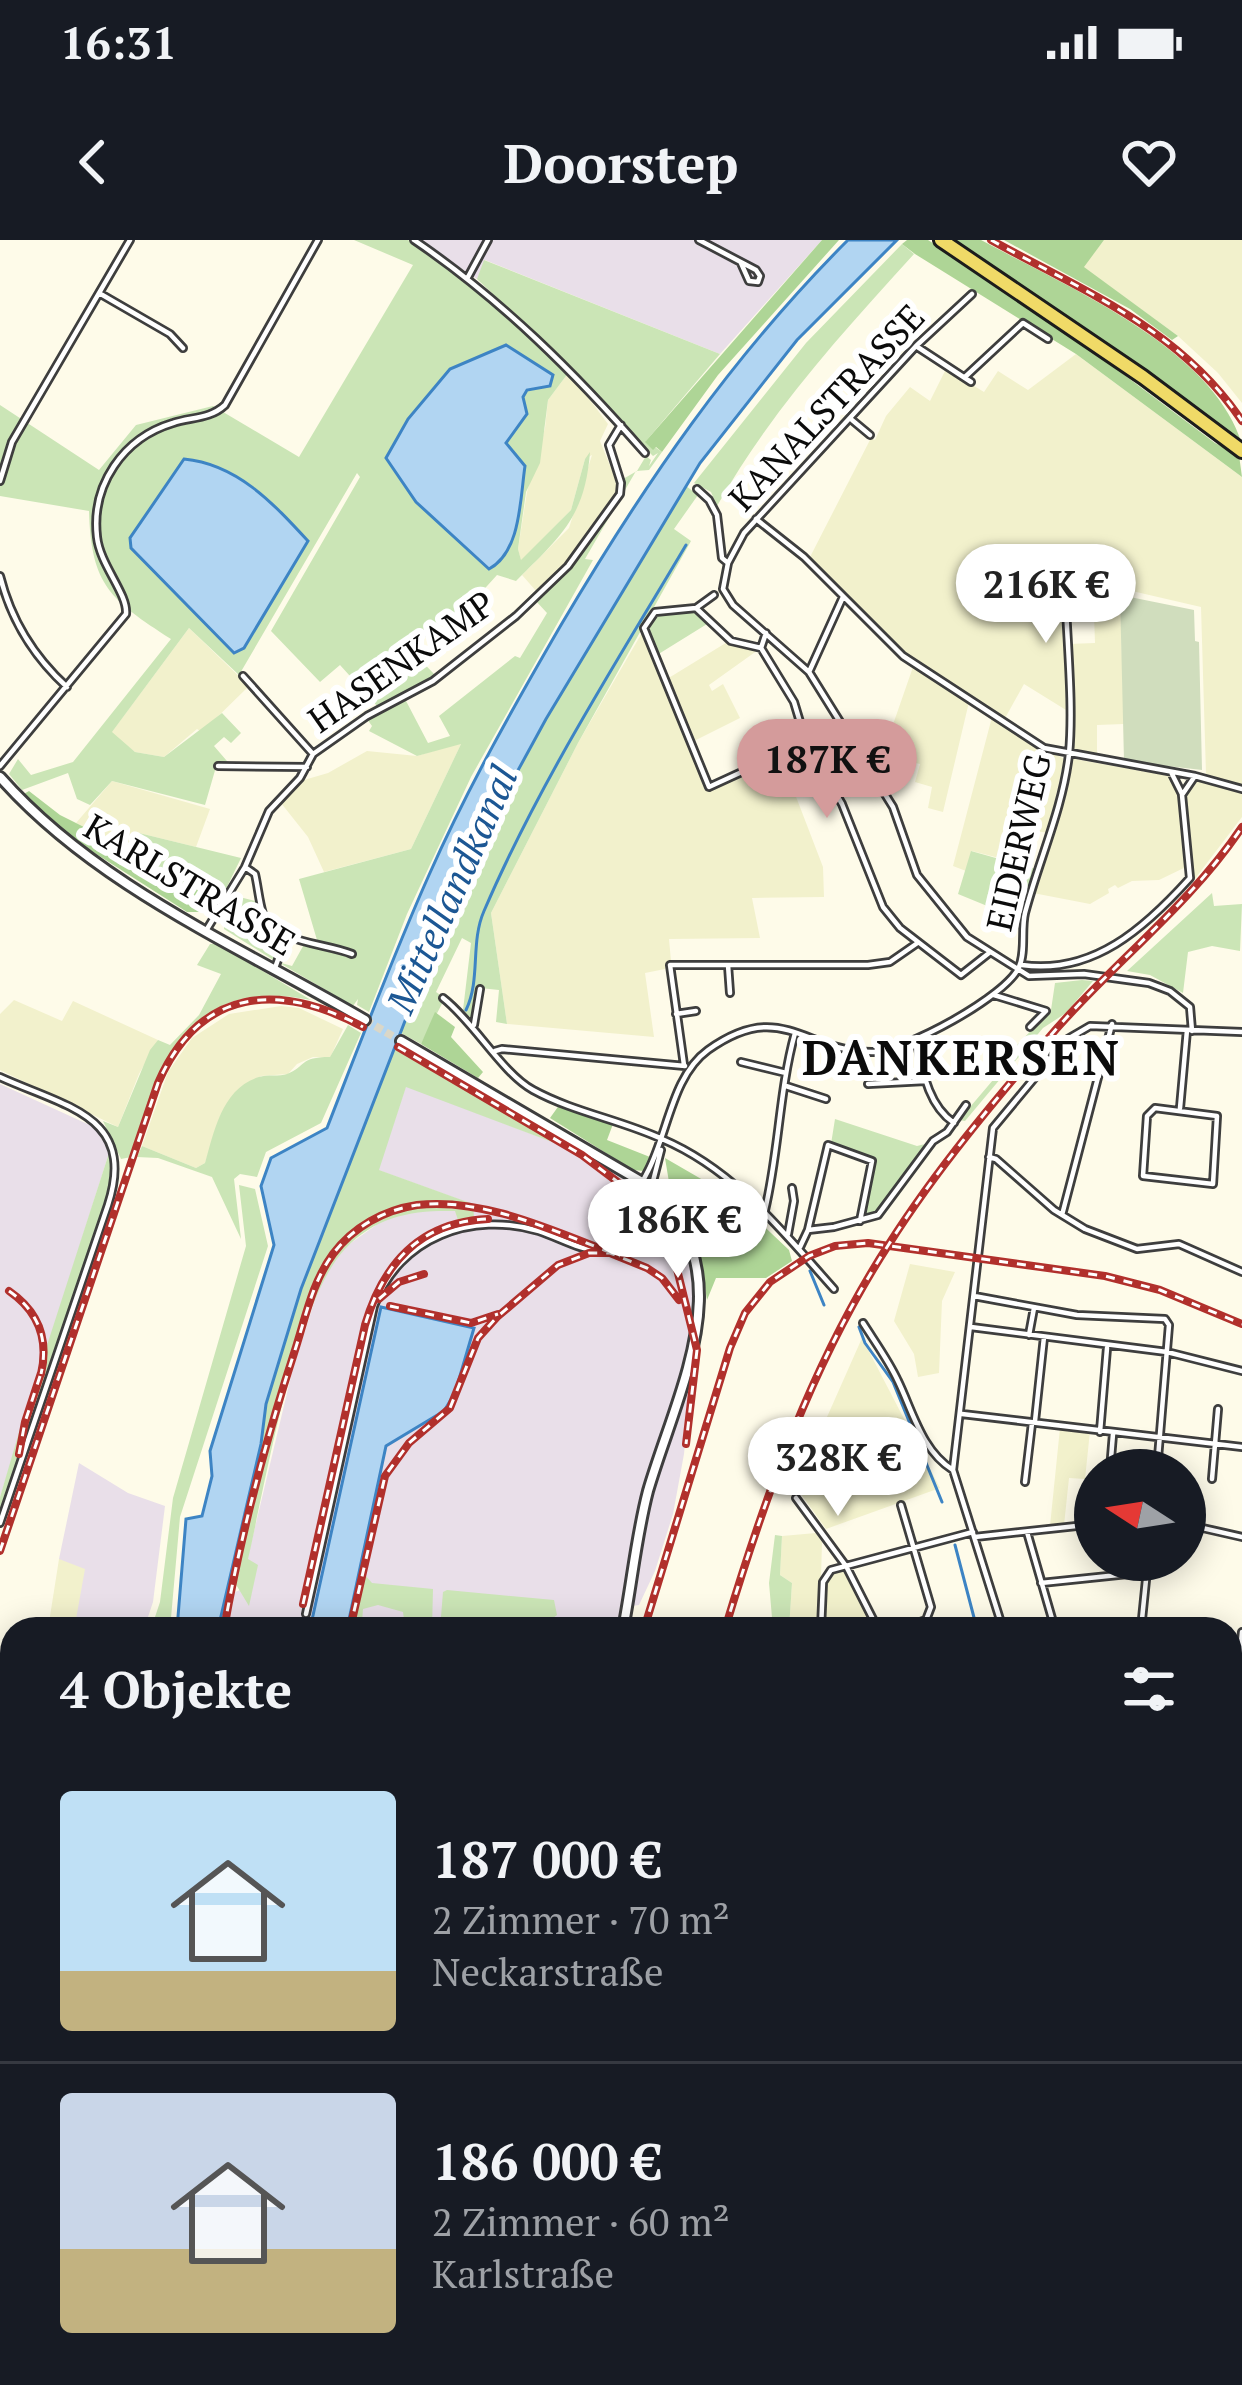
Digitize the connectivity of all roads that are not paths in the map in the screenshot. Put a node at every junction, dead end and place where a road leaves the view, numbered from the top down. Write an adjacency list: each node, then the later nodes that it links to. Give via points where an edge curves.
1 (130, 240): 9 (street)
2 (318, 240): 32 (street, via 225,405 147,434 108,476 98,546 127,609)
3 (414, 240): 8 (street)
4 (488, 240): 8 (street)
5 (699, 240): 7 (street)
6 (941, 240): 17 (main road)
7 (741, 263)
8 (468, 278): 15 (street, via 578,376)
9 (99, 293): 13 (street); 19 (street, via 12,442)
10 (972, 293): 12 (street, KANALSTRASSE)
11 (1048, 340): 12 (street, via 1023,323 968,379)
12 (916, 346): 14 (street, KANALSTRASSE)
13 (183, 348)
14 (850, 418): 16 (street); 21 (street, KANALSTRASSE)
15 (620, 425): 18 (street); 34 (street, HASENKAMP, via 609,448 620,491 568,566 433,681)
16 (871, 435)
17 (1242, 452)
18 (645, 453)
19 (0, 481)
20 (697, 489): 22 (street, via 713,506)
21 (756, 518): 22 (street, KANALSTRASSE); 26 (street)
22 (728, 563): 28 (street, via 725,594)
23 (0, 576): 32 (street, via 30,646)
24 (1065, 580): 35 (street, EIDERWEG)
25 (714, 595): 27 (street)
26 (843, 597): 30 (street); 35 (street, via 911,662 1044,748)
27 (696, 608): 29 (street, via 731,641); 33 (street, via 655,612 644,628 709,787)
28 (766, 633): 29 (street); 30 (street)
29 (761, 648): 33 (street, via 794,702)
30 (809, 672): 48 (street, via 892,807 917,874)
31 (243, 676): 34 (street)
32 (67, 687): 36 (street)
33 (806, 742): 47 (street, via 842,804 884,907)
34 (313, 754): 38 (street, HASENKAMP)
35 (1069, 754): 39 (street); 52 (street, EIDERWEG, via 1024,915)
36 (0, 766)
37 (218, 766): 38 (street, HASENKAMP)
38 (307, 767): 44 (street, HASENKAMP, via 268,811)
39 (1172, 772): 40 (street); 43 (street)
40 (1195, 776): 42 (street); 43 (street)
41 (0, 777): 45 (street, KARLSTRASSE, via 73,847)
42 (1242, 790)
43 (1182, 794): 52 (street, via 1191,874 1156,916 1091,958)
44 (244, 868): 45 (street, HASENKAMP); 46 (street, via 255,874 268,924)
45 (207, 929): 51 (street, KARLSTRASSE)
46 (286, 937): 49 (street); 51 (street)
47 (918, 942): 48 (street, via 961,975); 50 (street, via 890,962)
48 (989, 953): 52 (street)
49 (352, 954)
50 (728, 964): 54 (street); 58 (street, via 670,965)
51 (275, 968): 59 (street, KARLSTRASSE)
52 (1018, 968): 55 (street); 63 (street, via 1029,976 1084,974 1162,987 1190,1007)
53 (480, 989): 61 (street)
54 (730, 993)
55 (994, 994): 62 (street, via 1046,1011); 67 (street)
56 (443, 998): 61 (street)
57 (697, 1011): 58 (street)
58 (676, 1013): 70 (street)
59 (365, 1020)
60 (1112, 1024): 63 (street); 81 (street, via 1090,1025 1066,1040 998,1118); 88 (street)
61 (474, 1025): 68 (street)
62 (1030, 1027)
63 (1189, 1030): 65 (street); 78 (street)
64 (796, 1032): 67 (street, via 872,1052); 70 (street, via 752,1028); 71 (street)
65 (1242, 1032)
66 (401, 1041): 82 (street)
67 (917, 1042): 73 (street)
68 (495, 1051): 70 (street); 80 (street, via 534,1090)
69 (741, 1062): 71 (street)
70 (686, 1067): 80 (street)
71 (786, 1072): 75 (street)
72 (0, 1077): 119 (street, via 92,1120 118,1165)
73 (925, 1081): 74 (street); 79 (street)
74 (868, 1084)
75 (784, 1086): 76 (street); 86 (street)
76 (826, 1100)
77 (966, 1105): 79 (street)
78 (1180, 1110): 78 (street, via 1150,1110 1142,1173 1213,1184 1219,1119)
79 (953, 1123): 89 (street, via 878,1215)
80 (663, 1139): 83 (street); 86 (street)
81 (988, 1157): 88 (street); 95 (street)
82 (613, 1163): 83 (street); 85 (street)
83 (647, 1185): 85 (street); 87 (street); 131 (street, via 691,1240 700,1306 639,1524)
84 (792, 1188): 91 (street)
85 (635, 1195): 87 (street)
86 (765, 1210): 91 (street)
87 (625, 1215): 130 (street, via 603,1251 502,1223 472,1224 434,1236 400,1262 374,1306)
88 (1062, 1215): 93 (street, via 1137,1249 1179,1244)
89 (860, 1220): 90 (street); 90 (street, via 872,1161 828,1145)
90 (808, 1230): 92 (street)
91 (788, 1234): 92 (street)
92 (800, 1246): 94 (street)
93 (1242, 1272)
94 (834, 1289)
95 (974, 1296): 96 (street); 98 (street)
96 (1034, 1308): 99 (street); 102 (street, via 1165,1319)
97 (863, 1323): 114 (street, via 919,1430)
98 (971, 1328): 99 (street); 105 (street)
99 (1029, 1335): 100 (street)
100 (1044, 1337): 101 (street); 106 (street)
101 (1108, 1346): 102 (street); 107 (street)
102 (1167, 1352): 103 (street); 109 (street)
103 (1242, 1371)
104 (1218, 1409): 110 (street)
105 (962, 1414): 106 (street); 114 (street)
106 (1033, 1423): 107 (street); 116 (street)
107 (1100, 1432): 108 (street)
108 (1113, 1433): 109 (street); 112 (street)
109 (1160, 1440): 110 (street); 113 (street)
110 (1215, 1444): 111 (street); 115 (street)
111 (1242, 1447)
112 (1112, 1449)
113 (1159, 1449)
114 (953, 1470): 123 (street)
115 (1212, 1479)
116 (1025, 1482)
117 (796, 1498): 126 (street)
118 (901, 1505): 125 (street)
119 (0, 1523)
120 (1074, 1526): 122 (street)
121 (1206, 1529): 124 (street)
122 (1027, 1532): 123 (street); 129 (street)
123 (974, 1534): 125 (street); 135 (street)
124 (1242, 1537)
125 (916, 1547): 126 (street); 134 (street)
126 (846, 1566): 132 (street, via 824,1582); 133 (street)
127 (1074, 1580): 129 (street)
128 (1146, 1581): 137 (street)
129 (1041, 1583): 136 (street)
130 (306, 1614)
131 (625, 1617)
132 (821, 1617)
133 (872, 1617)
134 (927, 1617)
135 (999, 1617)
136 (1051, 1617)
137 (1143, 1617)

